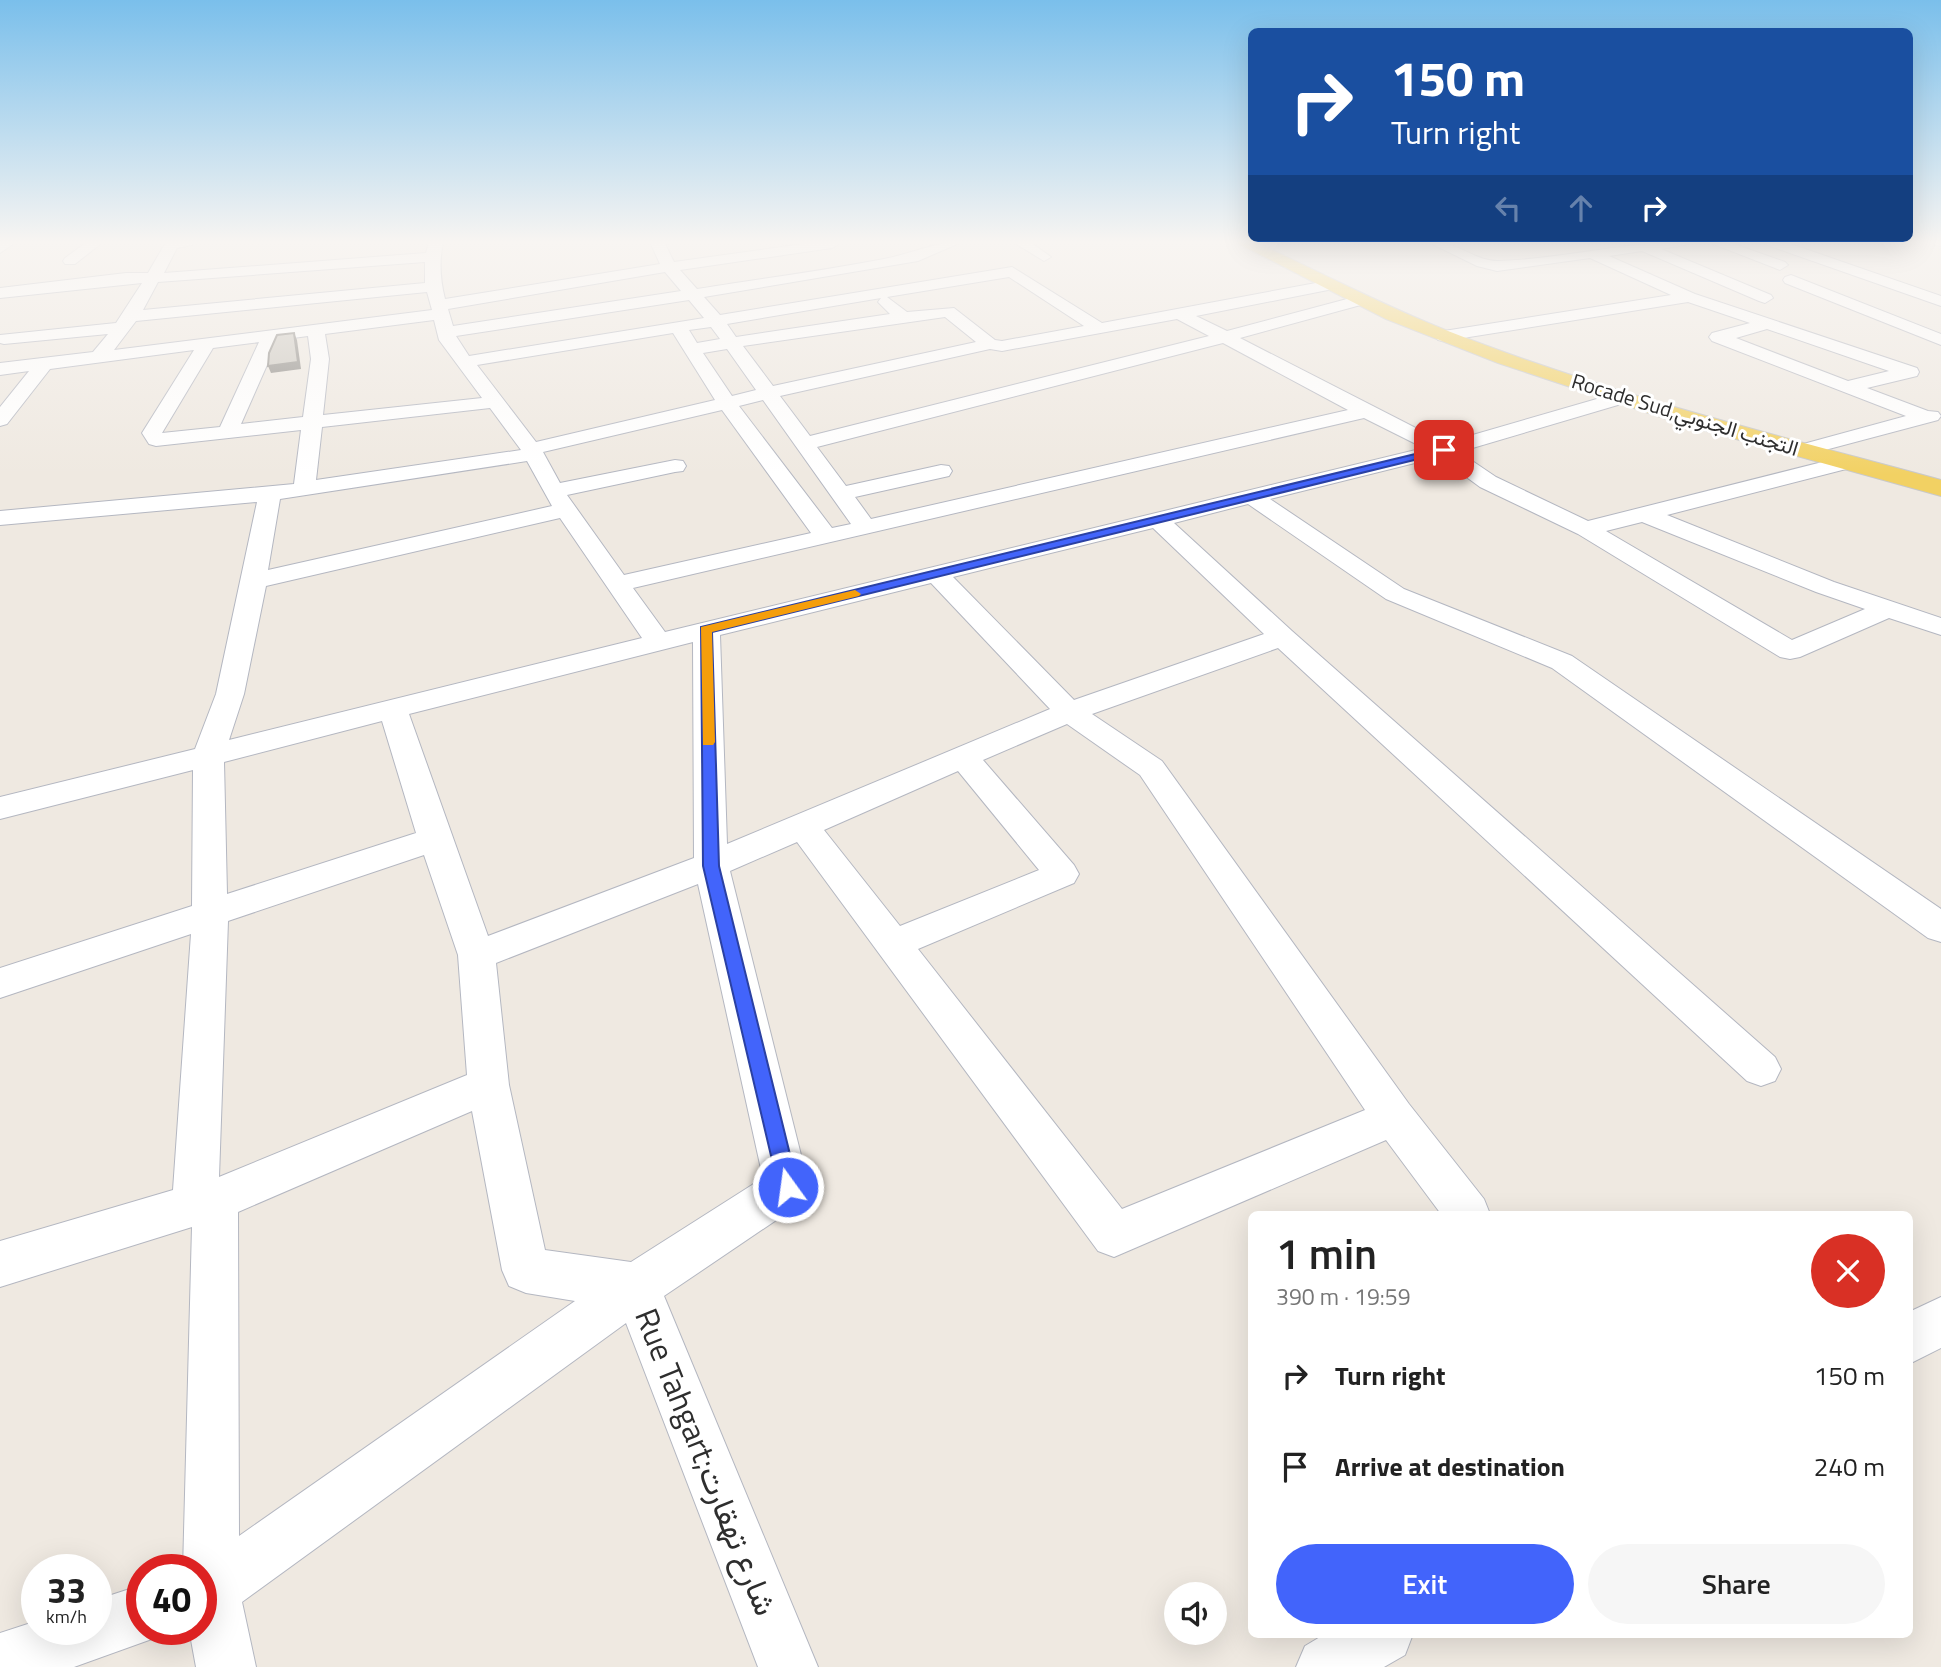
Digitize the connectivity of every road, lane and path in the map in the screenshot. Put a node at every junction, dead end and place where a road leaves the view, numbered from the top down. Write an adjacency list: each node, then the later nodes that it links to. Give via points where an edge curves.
1 (159, 320): 17 (street)
2 (362, 320): 21 (street)
3 (444, 320): 33 (street, via 448,340)
4 (670, 320): 19 (street)
5 (723, 320): 16 (street)
6 (884, 320): 27 (street)
7 (958, 320): 28 (street)
8 (1086, 320): 20 (street)
9 (1151, 320): 20 (street)
10 (1191, 320): 25 (street)
11 (1289, 320): 25 (street)
12 (1407, 320): 23 (main road, Rocade Sud,التجنب الجنوبي)
13 (1546, 320): 23 (street)
14 (1756, 320): 18 (street)
15 (1890, 320): 26 (street)
16 (716, 321): 19 (street); 27 (street)
17 (126, 322): 22 (street); 31 (street)
18 (1768, 324): 36 (street, via 1718,337); 36 (street, via 1910,372)
19 (676, 328): 30 (street); 33 (street)
20 (1102, 330): 28 (street)
21 (316, 331): 24 (street); 45 (street, via 320,359)
22 (7, 333)
23 (1444, 336): 38 (main road, Rocade Sud,التجنب الجنوبي)
24 (270, 337): 29 (street); 46 (street)
25 (1225, 337): 40 (street); 42 (street)
26 (1941, 340)
27 (732, 342): 30 (street); 37 (street)
28 (990, 344): 32 (street)
29 (206, 345): 31 (street); 46 (street, via 152,433 156,440 164,441)
30 (692, 349): 41 (street)
31 (99, 357): 34 (street)
32 (912, 361): 37 (street); 40 (street)
33 (465, 362): 39 (street)
34 (44, 364): 35 (street); 44 (street)
35 (0, 369)
36 (1845, 387): 43 (street)
37 (768, 393): 41 (street); 47 (street)
38 (1621, 398): 48 (street); 49 (main road, Rocade Sud,التجنب الجنوبي)
39 (494, 402): 45 (street); 50 (street)
40 (966, 402): 47 (street)
41 (727, 403): 50 (street); 65 (street)
42 (1366, 412): 48 (street); 63 (street)
43 (1934, 415): 49 (street)
44 (0, 419)
45 (312, 423): 46 (street); 55 (street)
46 (227, 433)
47 (803, 444): 57 (street)
48 (1444, 450): 58 (street); 64 (street, via 1488,482)
49 (1801, 450): 51 (main road, Rocade Sud,التجنب الجنوبي)
50 (532, 452): 55 (street); 59 (street)
51 (1846, 462): 54 (main road, Rocade Sud,التجنب الجنوبي); 60 (street)
52 (675, 466): 59 (street)
53 (941, 471): 57 (street)
54 (1941, 488)
55 (304, 490): 56 (street)
56 (271, 494): 61 (street); 67 (street)
57 (840, 494): 63 (street)
58 (1252, 497): 62 (street); 83 (street, via 1395,594 1562,662)
59 (559, 500): 67 (street); 68 (street)
60 (1644, 514): 64 (street); 69 (street)
61 (0, 518)
62 (1158, 520): 66 (street); 72 (street)
63 (864, 526): 65 (street)
64 (1586, 529): 69 (street, via 1790,650)
65 (825, 535): 68 (street)
66 (936, 574): 71 (street); 75 (street)
67 (254, 581): 76 (street, via 230,695)
68 (619, 584): 73 (street)
69 (1888, 609): 70 (street)
70 (1941, 627)
71 (706, 630): 73 (street); 81 (street, Rue Tahgart;شارع تهقارت)
72 (1282, 637): 75 (street); 87 (street)
73 (658, 642): 74 (street)
74 (393, 709): 76 (street); 80 (street)
75 (1069, 712): 77 (street); 89 (street, via 1151,768)
76 (208, 756): 78 (street); 82 (street)
77 (963, 757): 79 (street); 84 (street, via 1062,874)
78 (0, 808)
79 (803, 826): 81 (street); 84 (street)
80 (435, 839): 82 (street); 85 (street)
81 (711, 866): 85 (street); 93 (street, Rue Tahgart;شارع تهقارت, via 788,1187)
82 (210, 915): 86 (street); 90 (street)
83 (1941, 928)
84 (893, 944): 89 (street, via 1114,1235)
85 (477, 955): 88 (street)
86 (0, 983)
87 (1761, 1069)
88 (488, 1085): 90 (street); 93 (street, via 526,1270)
89 (1394, 1117): 91 (street)
90 (205, 1203): 92 (street); 96 (street)
91 (1466, 1211)
92 (0, 1264)
93 (636, 1287): 97 (street); 103 (street, Rue Tahgart;شارع تهقارت)
94 (1941, 1321): 95 (street)
95 (1913, 1337)
96 (206, 1554)
97 (217, 1584)
98 (126, 1620): 101 (street)
99 (217, 1633): 102 (street)
100 (1377, 1638): 104 (street)
101 (0, 1663)
102 (226, 1667)
103 (788, 1667)
104 (1326, 1667)

